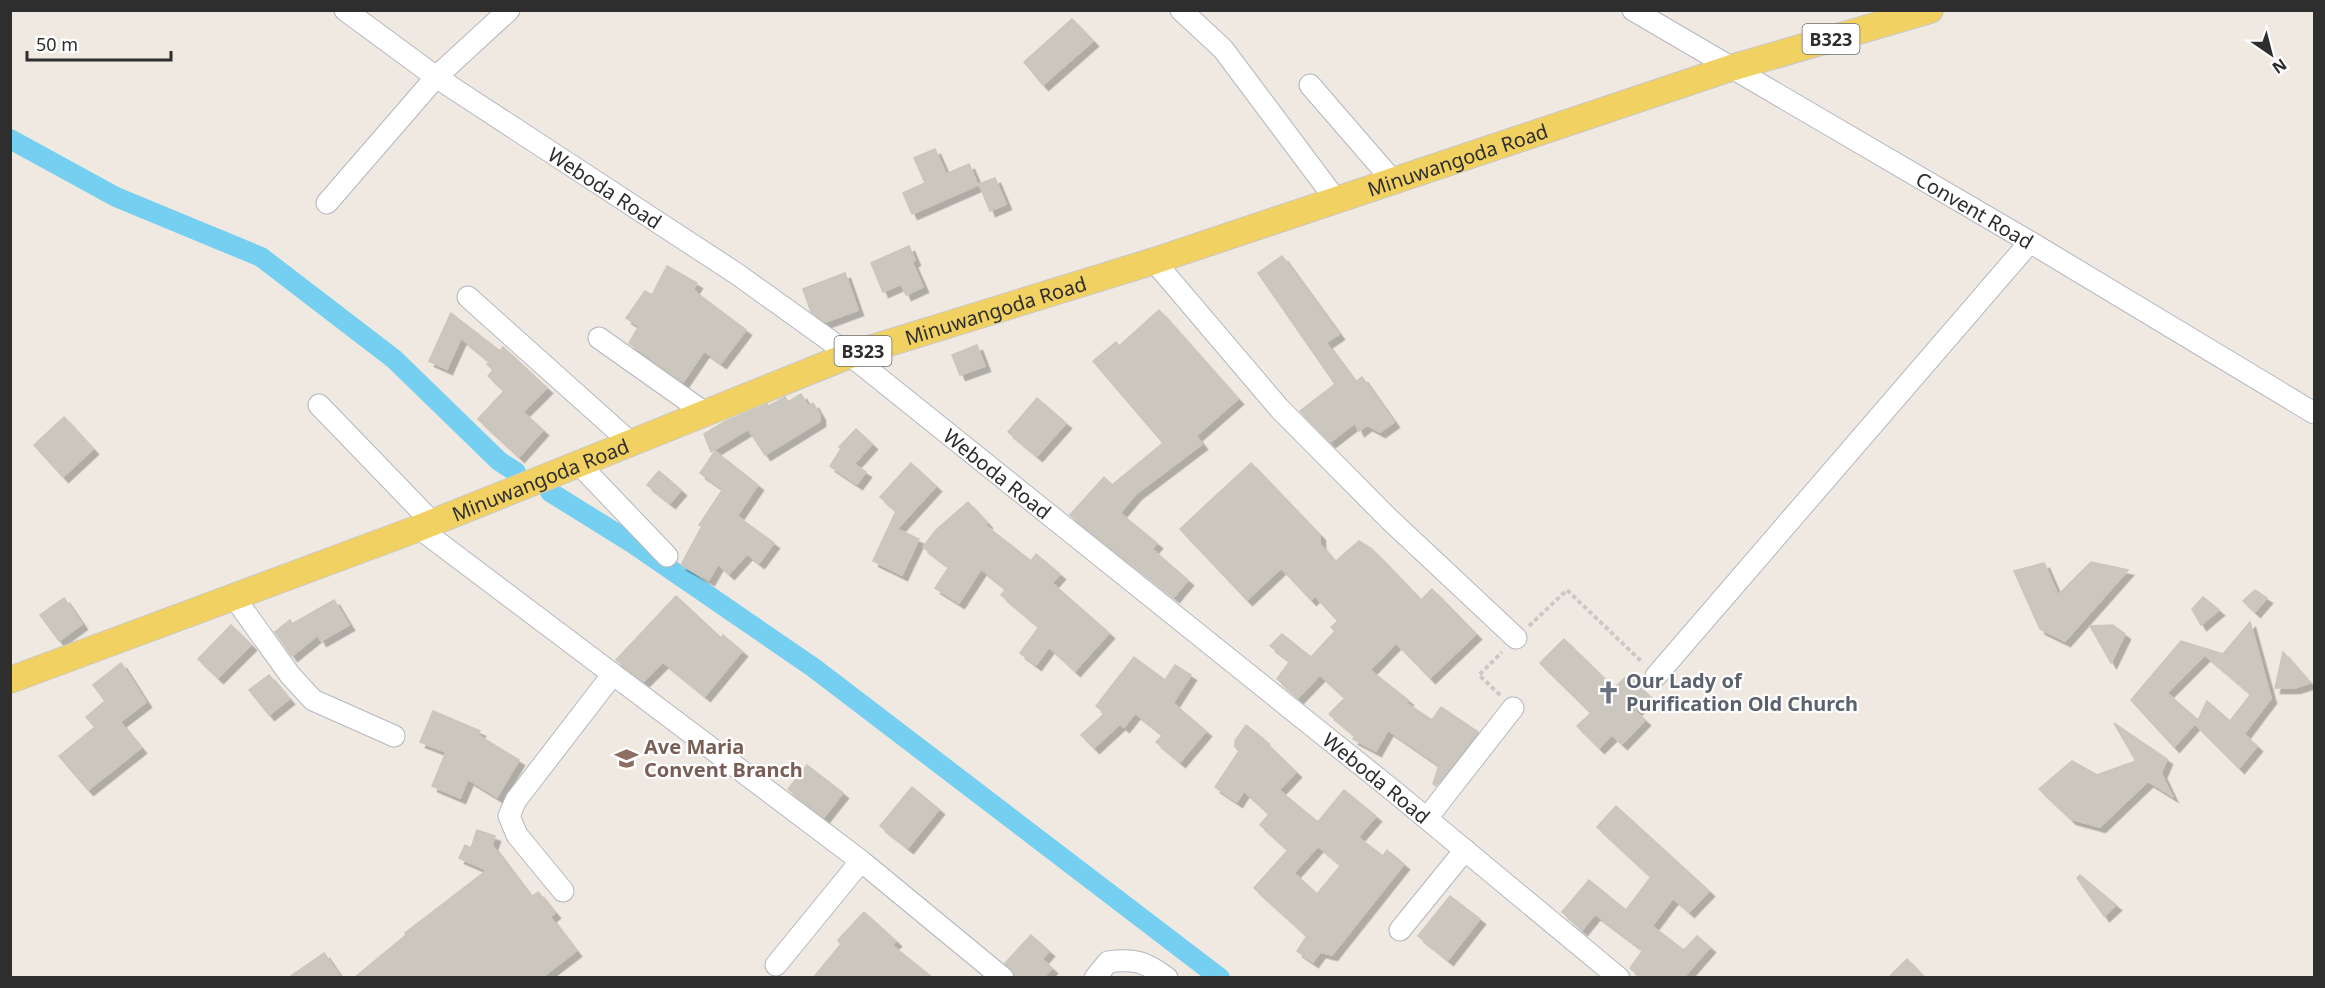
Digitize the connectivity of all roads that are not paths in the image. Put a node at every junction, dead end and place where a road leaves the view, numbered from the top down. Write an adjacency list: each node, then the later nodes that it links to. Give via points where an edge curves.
1 (345, 10): 7 (street, Weboda Road)
2 (509, 10): 7 (street)
3 (1181, 10): 10 (street, via 1222,49)
4 (1633, 10): 6 (street, Convent Road)
5 (1930, 10): 6 (main road, Minuwangoda Road / B323)
6 (1731, 68): 9 (main road, Minuwangoda Road / B323); 12 (street, Convent Road)
7 (436, 77): 11 (street); 16 (street, Weboda Road, via 737,274)
8 (1311, 85): 9 (street)
9 (1393, 181): 10 (main road, Minuwangoda Road / B323)
10 (1336, 200): 13 (main road, Minuwangoda Road / B323)
11 (327, 203)
12 (2030, 242): 19 (street, Convent Road); 27 (street)
13 (1154, 261): 16 (main road, Minuwangoda Road / B323); 25 (street, via 1279,408 1389,519)
14 (468, 297): 20 (street)
15 (599, 338): 18 (street)
16 (850, 355): 18 (main road, Minuwangoda Road / B323); 31 (street, Weboda Road)
17 (319, 405): 22 (street)
18 (705, 413): 20 (main road, Minuwangoda Road / B323)
19 (2314, 413)
20 (631, 442): 21 (main road, Minuwangoda Road / B323)
21 (579, 464): 22 (main road, Minuwangoda Road / B323); 23 (street)
22 (426, 525): 24 (main road, Minuwangoda Road / B323); 26 (street)
23 (667, 556)
24 (234, 597): 28 (main road, Minuwangoda Road / B323); 30 (street, via 290,675 313,700)
25 (1516, 638)
26 (613, 674): 33 (street); 34 (street, via 516,800 509,816 517,835)
27 (1656, 676)
28 (10, 680)
29 (1514, 708): 31 (street)
30 (394, 736)
31 (1427, 818): 32 (street, Weboda Road)
32 (1466, 850): 35 (street); 40 (street, Weboda Road)
33 (861, 861): 36 (street); 37 (street)
34 (564, 891)
35 (1400, 930)
36 (776, 965)
37 (1003, 978)
38 (1095, 978): 39 (street, via 1108,962 1128,958)
39 (1167, 978)
40 (1619, 978)

